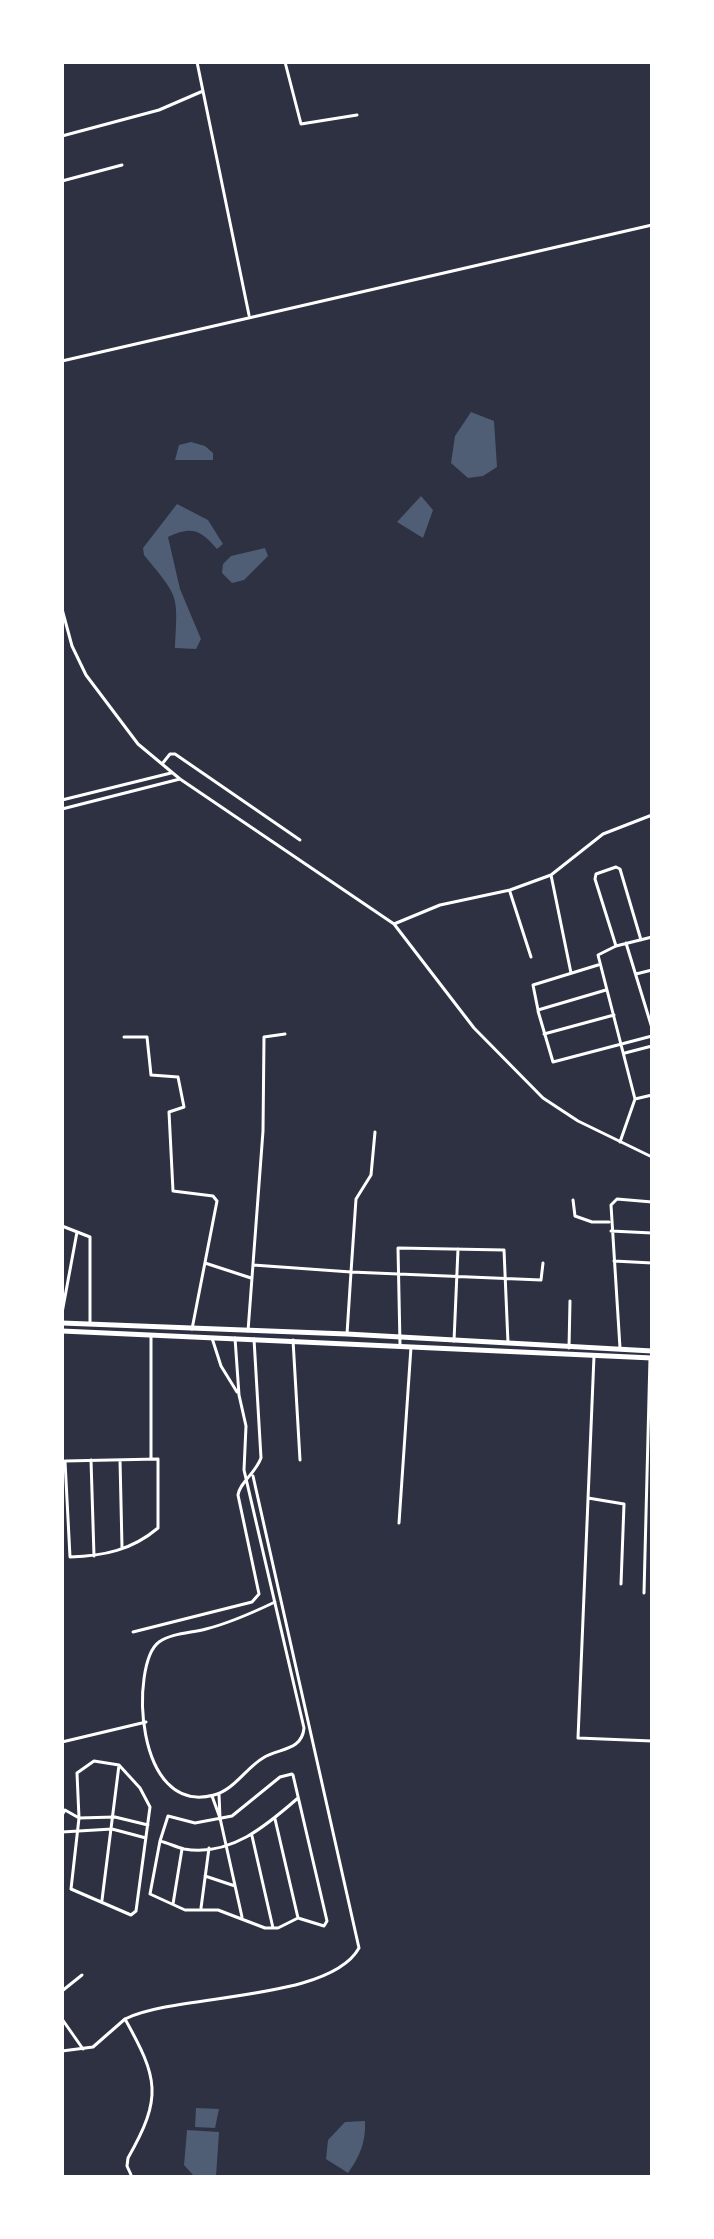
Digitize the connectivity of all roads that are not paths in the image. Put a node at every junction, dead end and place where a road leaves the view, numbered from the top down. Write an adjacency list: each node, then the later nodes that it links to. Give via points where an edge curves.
1 (197, 62): 3 (street)
2 (285, 62): 4 (street, via 301,124)
3 (203, 91): 5 (street, via 159,110); 9 (street)
4 (357, 115)
5 (62, 136)
6 (122, 165): 7 (street)
7 (62, 181)
8 (652, 225): 9 (street)
9 (249, 315): 10 (street)
10 (62, 361)
11 (62, 609): 12 (street, via 86,675 122,727)
12 (162, 764): 13 (street); 18 (street, via 175,754)
13 (171, 772): 14 (street); 15 (street)
14 (180, 779): 16 (street); 21 (street)
15 (62, 800)
16 (62, 809)
17 (652, 815): 19 (street, via 603,834)
18 (300, 840)
19 (551, 875): 20 (street); 29 (street)
20 (510, 890): 21 (street, via 440,905); 26 (street)
21 (394, 924): 47 (street, via 474,1028 521,1079 570,1116)
22 (652, 937): 23 (street)
23 (641, 940): 24 (street); 25 (street, via 616,867 595,878)
24 (626, 943): 25 (street); 30 (street)
25 (616, 946): 27 (street, via 600,953)
26 (531, 957)
27 (599, 965): 29 (street); 31 (street)
28 (652, 970): 30 (street)
29 (571, 973): 34 (street, via 533,985)
30 (636, 974): 33 (street)
31 (606, 990): 34 (street); 35 (street)
32 (652, 1003): 33 (street)
33 (645, 1005): 36 (street)
34 (538, 1010): 38 (street)
35 (614, 1015): 38 (street); 41 (street)
36 (652, 1028)
37 (285, 1034): 61 (street, via 264,1037)
38 (544, 1034): 41 (street, via 554,1062)
39 (652, 1036): 41 (street)
40 (124, 1037): 58 (street, via 147,1037 151,1075 177,1076 184,1107 169,1112 172,1189 217,1201)
41 (622, 1045): 43 (street)
42 (652, 1046): 43 (street)
43 (624, 1054): 45 (street)
44 (652, 1095): 45 (street)
45 (635, 1099): 47 (street)
46 (375, 1132): 62 (street, via 371,1175 356,1199)
47 (620, 1142): 48 (street)
48 (652, 1157)
49 (573, 1200): 51 (street, via 575,1216)
50 (652, 1202): 51 (street, via 615,1199)
51 (609, 1222): 53 (street)
52 (62, 1226): 54 (street)
53 (611, 1231): 55 (street); 57 (street)
54 (77, 1232): 68 (street); 70 (street, via 90,1237)
55 (652, 1233)
56 (458, 1249): 63 (street, via 398,1248); 65 (street); 66 (street, via 504,1250)
57 (614, 1261): 60 (street); 85 (street)
58 (204, 1263): 64 (street); 71 (street)
59 (543, 1263): 66 (street, via 541,1280)
60 (652, 1263)
61 (253, 1265): 62 (street); 64 (street)
62 (351, 1272): 63 (street); 75 (street)
63 (398, 1276): 65 (street); 81 (street)
64 (251, 1278): 73 (street)
65 (456, 1278): 66 (street); 80 (street)
66 (507, 1278): 82 (street)
67 (570, 1301): 84 (street)
68 (62, 1313)
69 (62, 1323): 70 (highway)
70 (90, 1325): 71 (highway)
71 (192, 1329): 73 (highway)
72 (62, 1331): 74 (highway)
73 (248, 1331): 75 (highway)
74 (151, 1334): 76 (highway); 89 (street)
75 (347, 1334): 81 (highway)
76 (212, 1337): 77 (highway); 88 (street, via 221,1366)
77 (235, 1338): 78 (highway); 88 (street)
78 (254, 1339): 79 (highway); 93 (street, via 261,1447)
79 (293, 1339): 81 (highway); 92 (street)
80 (454, 1341): 81 (highway); 82 (highway)
81 (400, 1342): 83 (highway)
82 (508, 1343): 84 (highway)
83 (411, 1347): 86 (highway); 96 (street)
84 (569, 1348): 85 (highway)
85 (620, 1351): 87 (highway)
86 (594, 1356): 87 (highway); 95 (street)
87 (651, 1356): 100 (street)
88 (239, 1395): 94 (street, via 246,1426)
89 (151, 1459): 91 (street); 97 (street, via 158,1459 158,1528 137,1546)
90 (91, 1460): 91 (street); 98 (street); 98 (street, via 65,1461 70,1557)
91 (120, 1460): 97 (street)
92 (300, 1460)
93 (253, 1476): 94 (street); 136 (street, via 359,1948 350,1961 323,1975)
94 (247, 1481): 101 (street); 102 (street, via 238,1495 260,1588 256,1599)
95 (588, 1498): 99 (street, via 624,1504); 104 (street, via 578,1738)
96 (399, 1523)
97 (122, 1547): 98 (street)
98 (94, 1556)
99 (621, 1584)
100 (644, 1593)
101 (275, 1602): 103 (street, via 155,1645 145,1669); 107 (street, via 303,1735 297,1744 264,1757)
102 (133, 1632)
103 (146, 1722): 105 (street); 108 (street, via 151,1762 164,1781 182,1794)
104 (652, 1741)
105 (62, 1742)
106 (119, 1765): 111 (street); 112 (street, via 94,1761 79,1769); 115 (street, via 150,1807)
107 (219, 1794): 108 (street); 113 (street)
108 (212, 1796): 113 (street)
109 (298, 1798): 113 (street, via 290,1774 238,1812); 114 (street); 131 (street, via 327,1921 321,1927)
110 (62, 1815): 112 (street, via 65,1810)
111 (115, 1817): 112 (street); 115 (street); 116 (street)
112 (79, 1818): 117 (street)
113 (220, 1818): 121 (street, via 195,1823 168,1816); 122 (street)
114 (275, 1819): 119 (street); 131 (street)
115 (148, 1825): 120 (street)
116 (112, 1829): 117 (street); 120 (street); 127 (street)
117 (77, 1830): 118 (street); 127 (street, via 71,1889)
118 (62, 1832)
119 (252, 1836): 122 (street); 132 (street)
120 (146, 1838): 127 (street, via 136,1911 131,1915)
121 (160, 1841): 124 (street); 128 (street, via 150,1894)
122 (227, 1845): 123 (street); 126 (street)
123 (209, 1848): 124 (street); 125 (street)
124 (182, 1849): 128 (street)
125 (205, 1876): 126 (street); 129 (street)
126 (235, 1886): 130 (street)
127 (102, 1901)
128 (173, 1906): 129 (street)
129 (201, 1910): 130 (street)
130 (242, 1917): 132 (street)
131 (298, 1918): 132 (street)
132 (273, 1928)
133 (82, 1975): 134 (street)
134 (62, 1991)
135 (62, 2019): 137 (street)
136 (125, 2019): 137 (street, via 93,2047); 139 (street, via 151,2070 153,2089 128,2158)
137 (83, 2049): 138 (street)
138 (62, 2051)
139 (132, 2177)

